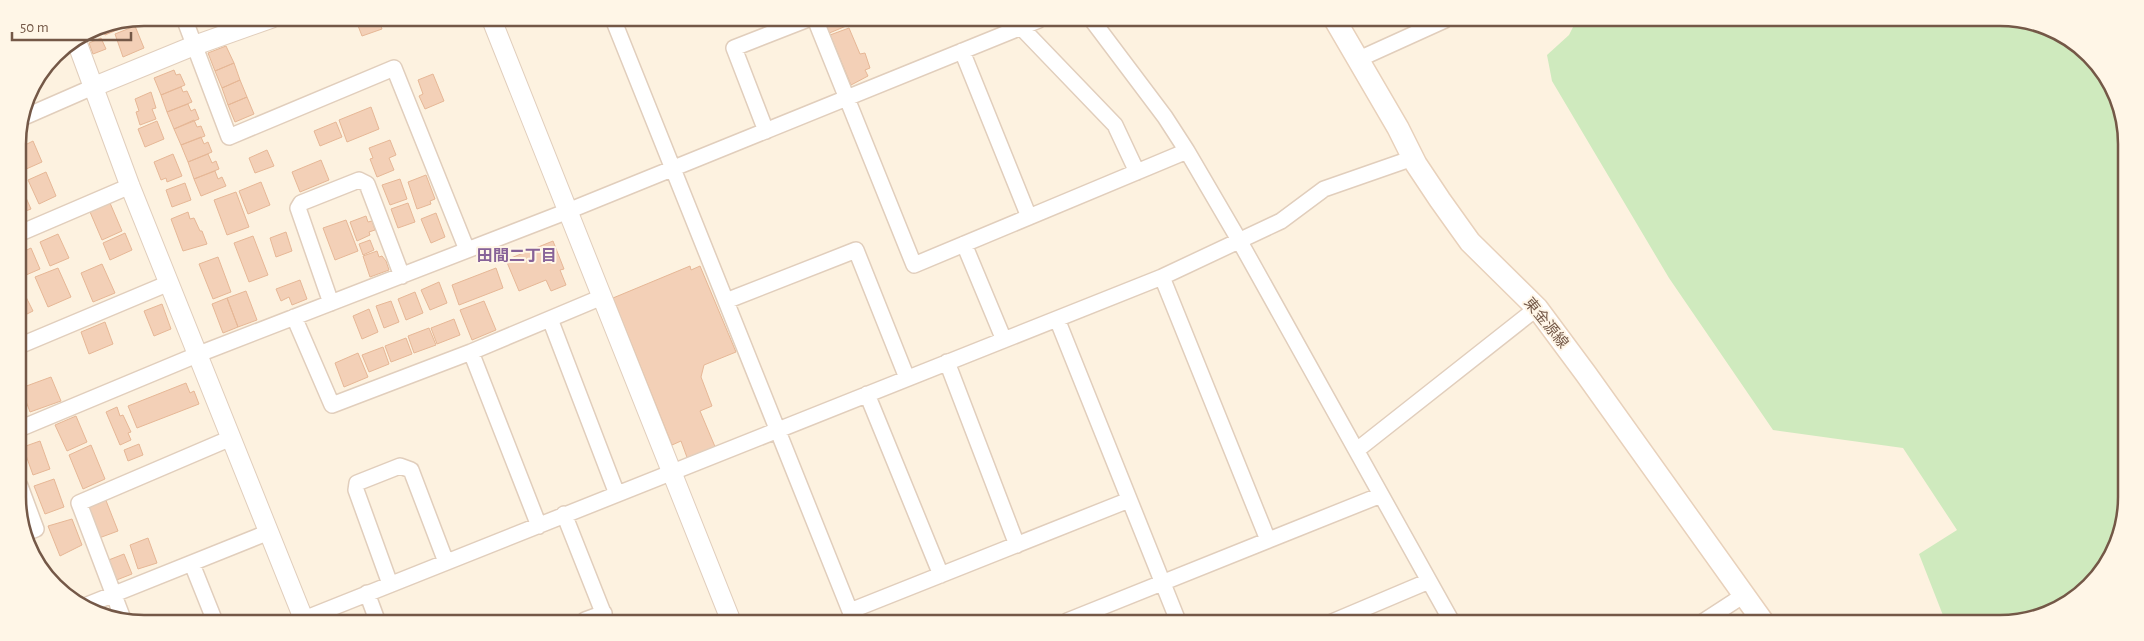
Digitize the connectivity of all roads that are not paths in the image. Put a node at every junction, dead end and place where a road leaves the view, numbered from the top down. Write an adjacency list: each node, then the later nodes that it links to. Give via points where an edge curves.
1 (187, 26): 13 (street)
2 (249, 26): 13 (street)
3 (494, 26): 25 (street)
4 (616, 26): 22 (street)
5 (790, 26): 19 (street, via 734,48)
6 (818, 26): 17 (street)
7 (1011, 26): 14 (street)
8 (1020, 26): 23 (street, via 1115,125)
9 (1097, 26): 20 (street)
10 (1339, 26): 15 (main road, 東金源線)
11 (1432, 26): 15 (street)
12 (78, 46): 16 (street)
13 (193, 46): 16 (street); 30 (street, via 229,137 394,68)
14 (962, 51): 17 (street); 26 (street)
15 (1359, 59): 21 (main road, 東金源線)
16 (93, 87): 18 (street); 24 (street)
17 (846, 98): 19 (street); 29 (street, via 914,265)
18 (30, 115)
19 (766, 131): 22 (street)
20 (1187, 151): 23 (street); 28 (street)
21 (1412, 158): 28 (street, via 1324,189 1280,221); 37 (main road, 東金源線, via 1470,242)
22 (672, 168): 25 (street); 35 (street)
23 (1137, 172): 26 (street)
24 (130, 186): 27 (street); 33 (street)
25 (568, 211): 30 (street); 34 (street)
26 (1029, 217): 29 (street)
27 (27, 230)
28 (1239, 240): 32 (street); 51 (street)
29 (964, 244): 41 (street)
30 (467, 250): 31 (street)
31 (402, 276): 36 (street); 36 (street, via 367,184 358,180 301,202 298,208)
32 (1162, 277): 40 (street); 61 (street)
33 (169, 283): 42 (street); 44 (street)
34 (602, 297): 39 (street); 52 (street)
35 (726, 301): 46 (street, via 856,250); 49 (street)
36 (331, 303): 38 (street)
37 (1537, 308): 51 (street); 71 (main road, 東金源線)
38 (294, 317): 43 (street, via 332,405); 44 (street)
39 (550, 319): 43 (street); 53 (street)
40 (1057, 319): 41 (street); 55 (street)
41 (1004, 340): 45 (street)
42 (26, 343)
43 (472, 352): 58 (street)
44 (200, 354): 48 (street); 50 (street)
45 (947, 362): 46 (street); 62 (street)
46 (908, 378): 47 (street)
47 (867, 394): 49 (street); 65 (street)
48 (26, 425)
49 (778, 429): 52 (street); 86 (street)
50 (231, 438): 60 (street); 70 (street, via 79,503)
51 (1357, 450): 54 (street)
52 (672, 472): 53 (street); 85 (street)
53 (617, 494): 57 (street)
54 (1381, 495): 61 (street); 66 (street)
55 (1129, 500): 62 (street); 67 (street)
56 (26, 503): 59 (street, via 36,529)
57 (564, 514): 58 (street); 84 (street)
58 (540, 526): 63 (street)
59 (31, 531)
60 (270, 532): 64 (street); 81 (street)
61 (1268, 540): 67 (street)
62 (1017, 545): 65 (street)
63 (446, 562): 68 (street); 68 (street, via 411,470 400,466 357,483 356,490)
64 (192, 564): 70 (street); 80 (street)
65 (941, 575): 87 (street)
66 (1429, 581): 76 (street); 77 (street)
67 (1162, 583): 74 (street); 75 (street)
68 (390, 584): 69 (street)
69 (367, 593): 82 (street); 83 (street)
70 (115, 594): 72 (street); 73 (street)
71 (1744, 594): 78 (street); 79 (main road, 東金源線)
72 (93, 603)
73 (121, 612)
74 (1083, 614)
75 (1175, 614)
76 (1350, 614)
77 (1448, 614)
78 (1713, 614)
79 (1758, 614)
80 (212, 615)
81 (302, 615)
82 (314, 615)
83 (375, 615)
84 (604, 615)
85 (729, 615)
86 (851, 615)
87 (855, 615)

